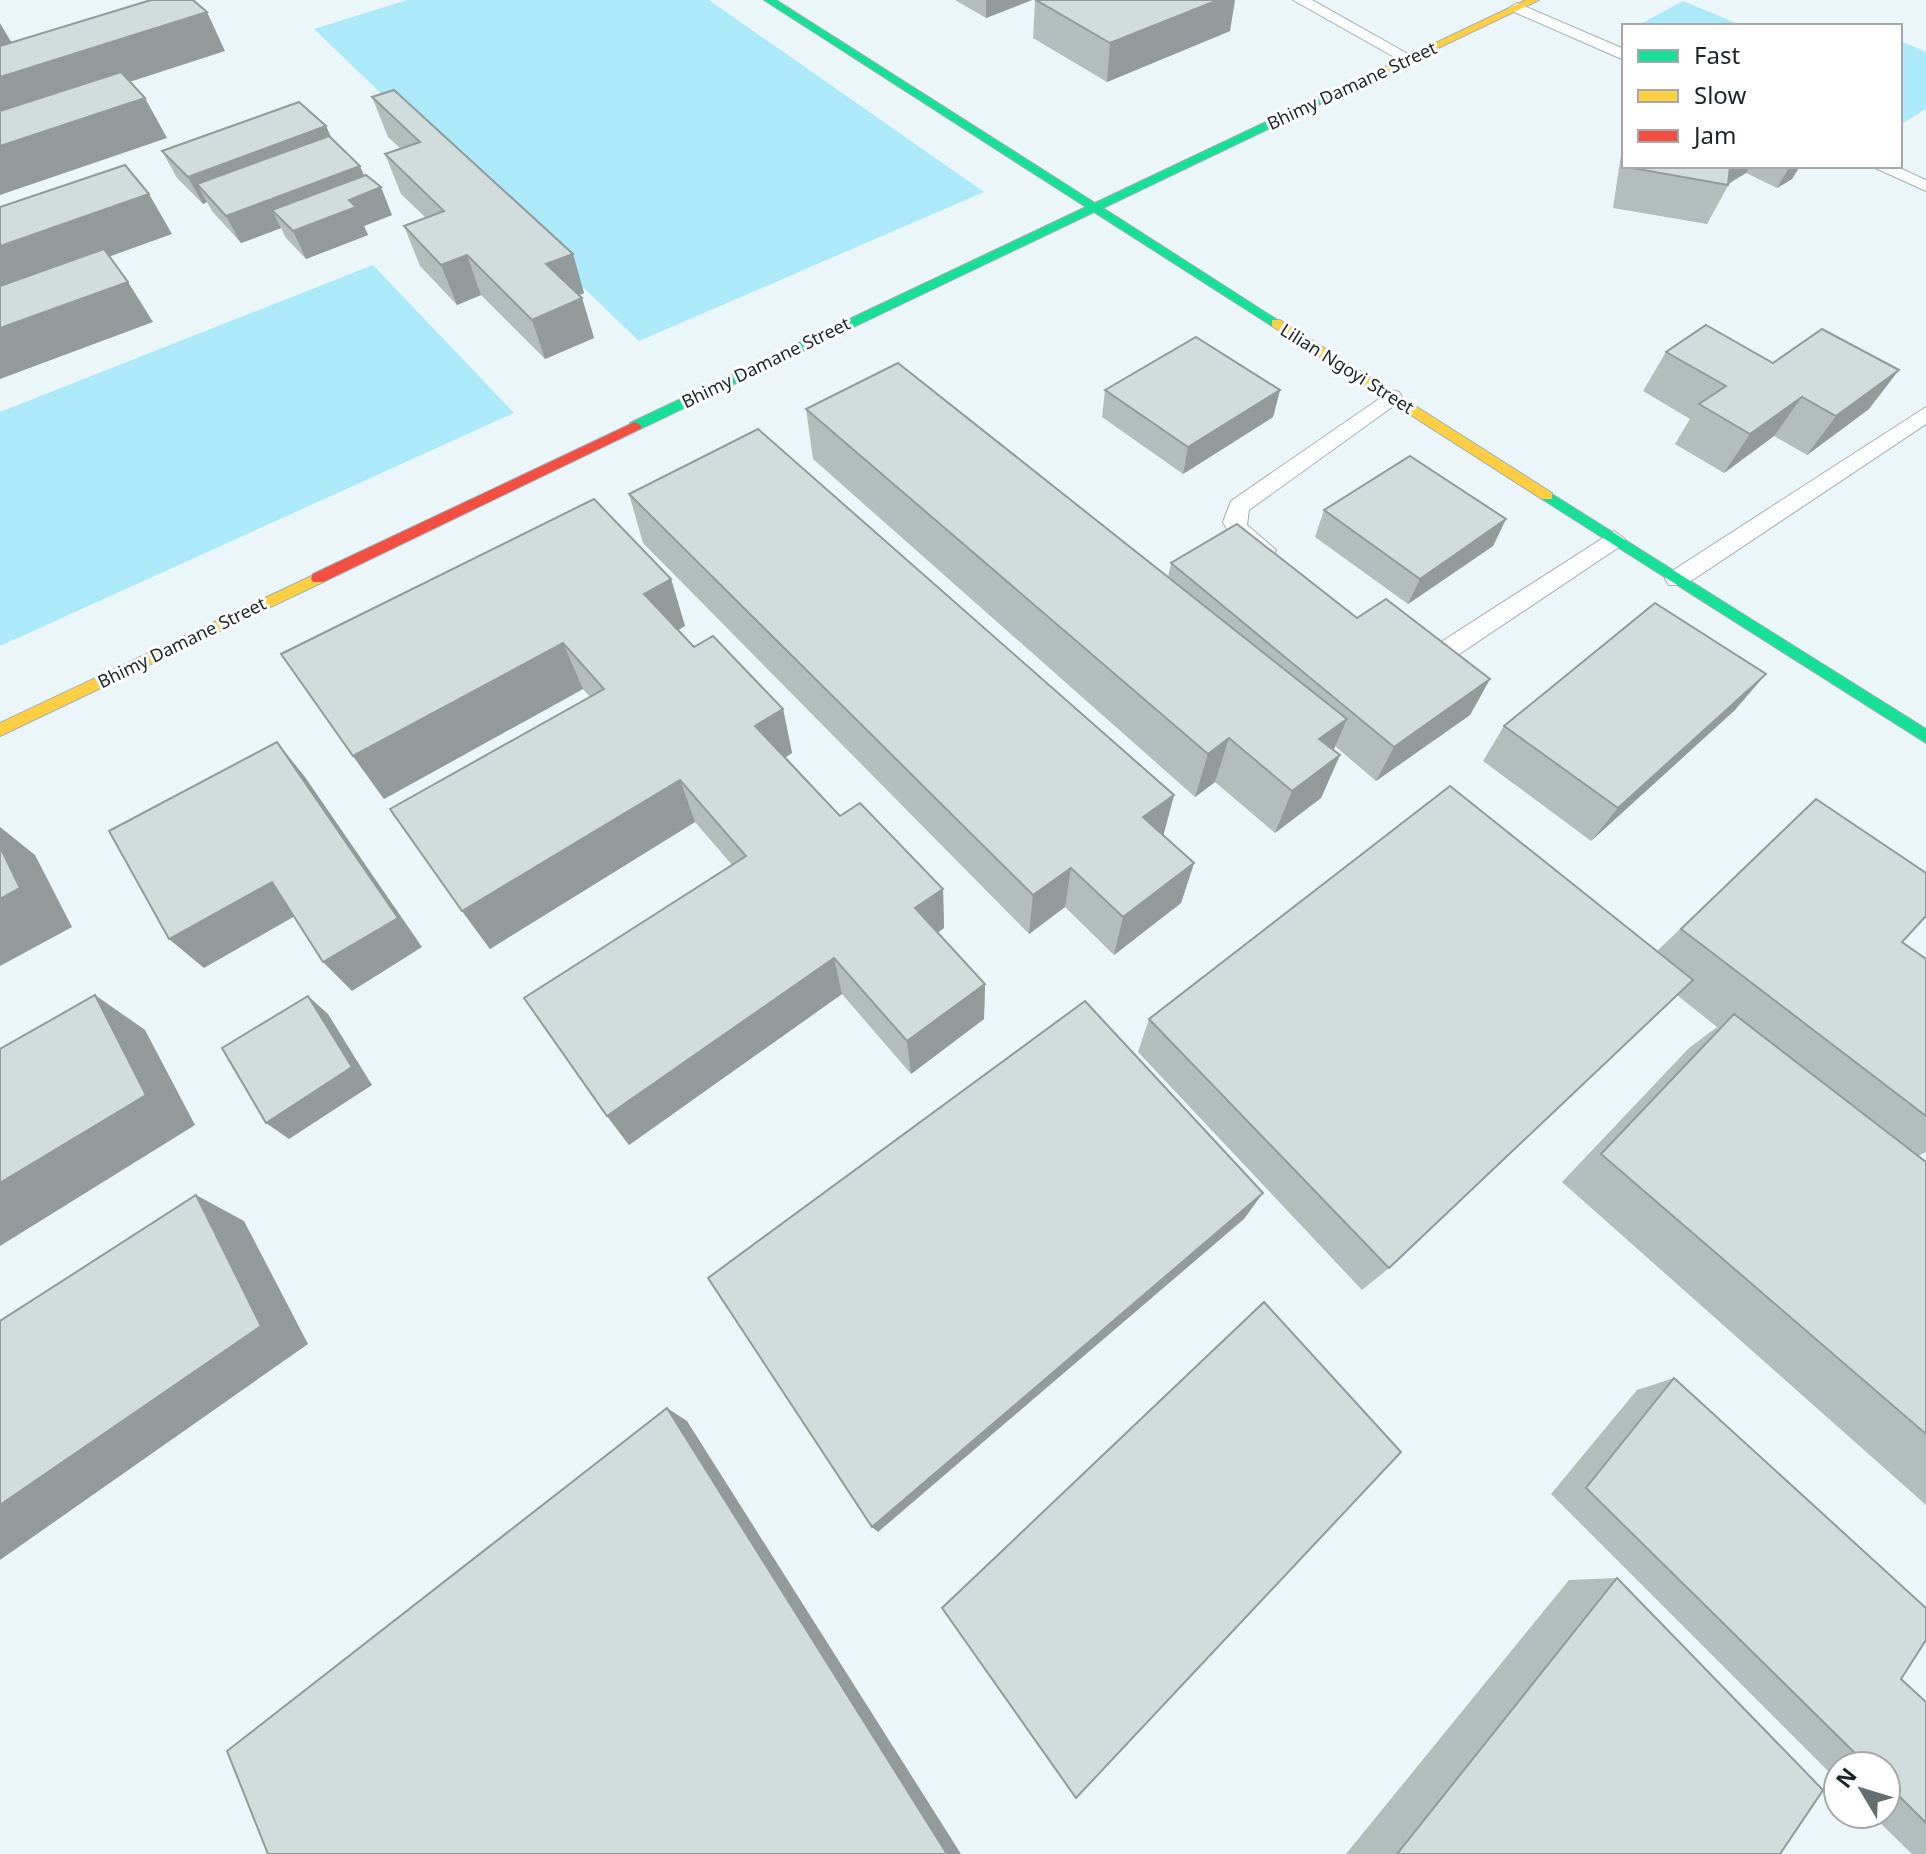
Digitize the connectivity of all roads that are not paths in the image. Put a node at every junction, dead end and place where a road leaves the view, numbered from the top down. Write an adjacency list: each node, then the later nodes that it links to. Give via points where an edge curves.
1 (769, 0): 8 (main road, Lilian Ngoyi Street)
2 (1301, 0): 5 (lane)
3 (1526, 4): 4 (lane); 5 (main road, Bhimy Damane Street)
4 (1622, 54)
5 (1409, 59): 8 (main road, Bhimy Damane Street)
6 (1885, 168): 7 (lane)
7 (1926, 186)
8 (1093, 207): 9 (main road, Lilian Ngoyi Street); 15 (main road, Bhimy Damane Street)
9 (1392, 397): 11 (main road, Lilian Ngoyi Street); 12 (lane, via 1239,506 1234,522 1238,530)
10 (1926, 414): 13 (lane)
11 (1614, 539): 13 (main road, Lilian Ngoyi Street); 14 (lane, via 1434,659 1420,659)
12 (1289, 567)
13 (1677, 579): 16 (main road, Lilian Ngoyi Street)
14 (1390, 643)
15 (0, 730)
16 (1926, 737)

